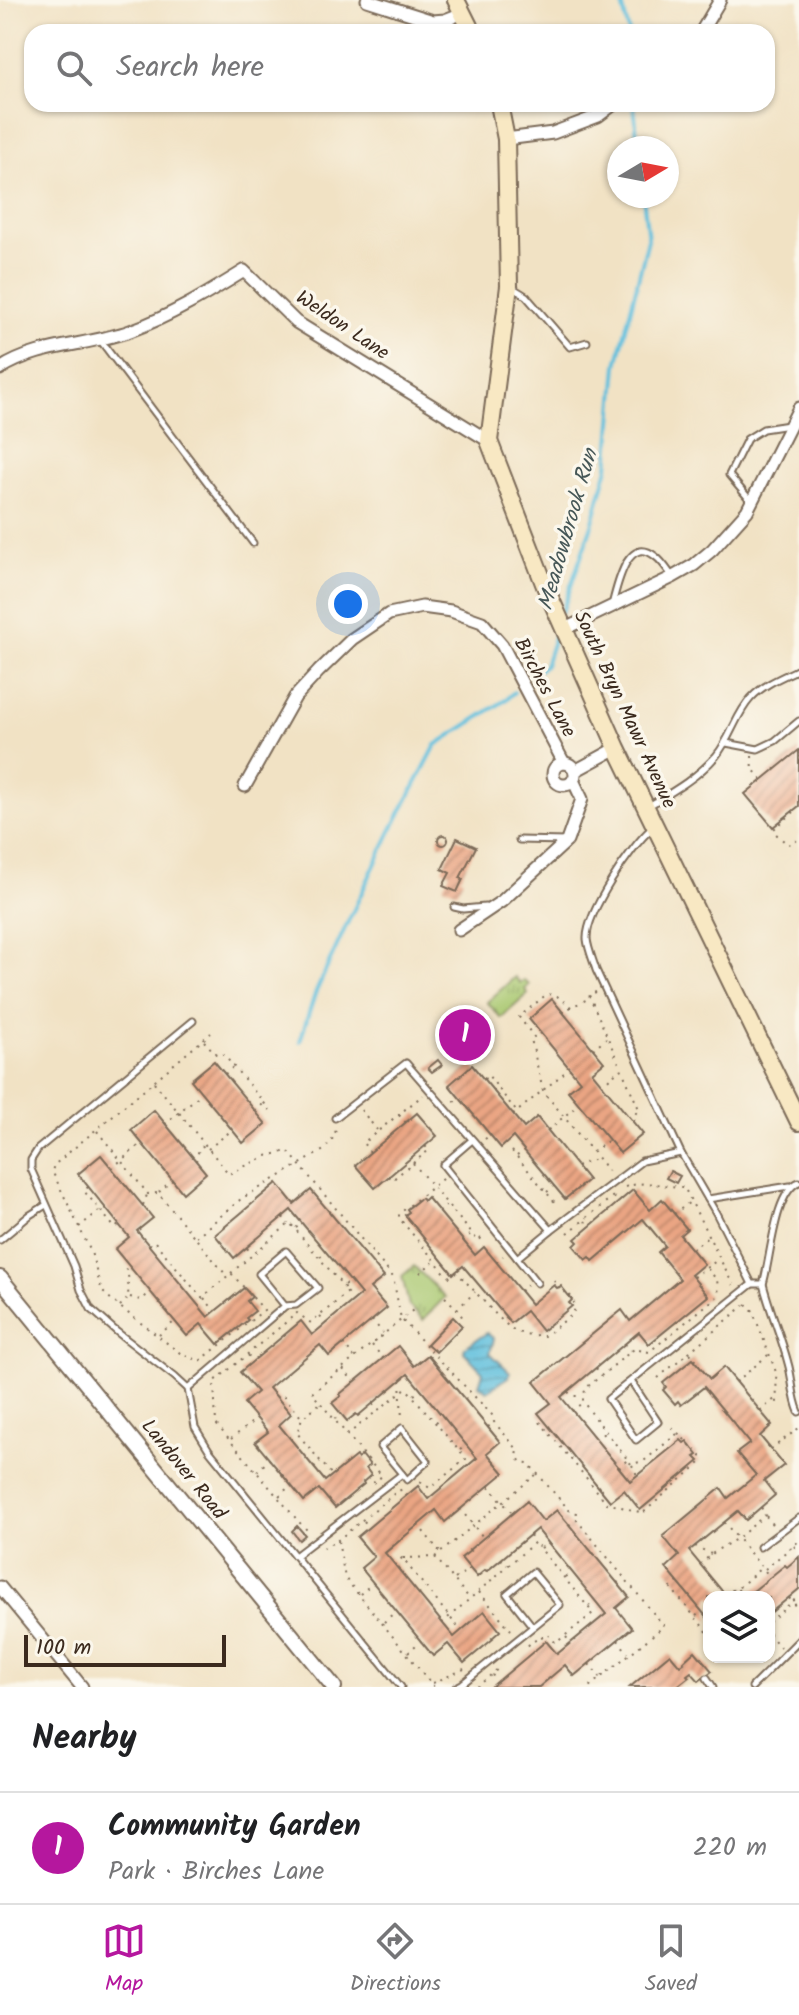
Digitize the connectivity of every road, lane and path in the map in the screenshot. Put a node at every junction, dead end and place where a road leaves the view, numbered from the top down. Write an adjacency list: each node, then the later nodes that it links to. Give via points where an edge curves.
1 (367, 0): 3 (street, via 433,21 445,20)
2 (720, 0): 4 (street)
3 (460, 7)
4 (706, 24)
5 (501, 112): 7 (main road, South Bryn Mawr Avenue)
6 (603, 112): 7 (street, via 553,133)
7 (506, 139): 8 (main road, South Bryn Mawr Avenue)
8 (509, 286): 10 (lane, via 526,296 570,347); 14 (main road, South Bryn Mawr Avenue)
9 (100, 339): 11 (street, Weldon Lane, via 35,354); 14 (street, Weldon Lane, via 188,306 244,271 296,322); 16 (lane)
10 (587, 342)
11 (0, 369)
12 (799, 408): 13 (street)
13 (790, 425): 15 (street); 15 (lane, via 763,429 747,439 729,475)
14 (489, 441): 19 (main road, South Bryn Mawr Avenue)
15 (752, 501): 17 (street, via 712,550)
16 (253, 543)
17 (673, 577): 18 (street); 18 (lane, via 652,554 639,551 625,564)
18 (611, 607): 19 (street)
19 (564, 626): 24 (main road, South Bryn Mawr Avenue)
20 (799, 669): 22 (lane, via 751,698)
21 (799, 721): 23 (lane, via 775,741)
22 (726, 743): 23 (lane); 29 (lane, via 684,785)
23 (750, 747): 27 (path, via 753,769)
24 (617, 748): 26 (street); 29 (main road, South Bryn Mawr Avenue)
25 (564, 763): 26 (street, Birches Lane); 26 (street, Birches Lane, via 555,767 556,781 564,785); 28 (street, Birches Lane, via 502,645 482,622 422,607 389,614 319,671 295,697)
26 (574, 776): 34 (street, via 582,799)
27 (761, 779)
28 (245, 786)
29 (646, 807): 31 (main road, South Bryn Mawr Avenue)
30 (794, 812): 32 (path, via 774,829 787,844)
31 (655, 826): 38 (lane, via 637,843 590,923 587,939); 71 (main road, South Bryn Mawr Avenue)
32 (799, 838)
33 (519, 840): 34 (lane)
34 (567, 841): 35 (street)
35 (494, 906): 36 (lane); 37 (street)
36 (454, 907)
37 (459, 930)
38 (605, 989): 39 (path); 90 (lane)
39 (590, 998): 40 (path); 46 (path)
40 (571, 1007): 41 (path); 45 (path, via 547,994 519,1017)
41 (563, 1013)
42 (193, 1021): 116 (lane, via 38,1149 31,1169)
43 (540, 1032): 45 (path)
44 (211, 1033): 47 (path)
45 (534, 1037): 57 (path)
46 (607, 1038): 48 (path); 51 (path)
47 (204, 1040): 49 (path); 54 (path)
48 (593, 1049)
49 (234, 1067): 52 (path); 60 (path)
50 (570, 1068): 57 (path)
51 (621, 1069): 55 (path); 70 (path, via 639,1109)
52 (225, 1074)
53 (484, 1079): 65 (path, via 488,1075)
54 (154, 1082): 64 (path); 74 (path)
55 (602, 1085)
56 (429, 1089): 59 (lane, via 406,1063); 66 (path); 79 (lane)
57 (543, 1091): 65 (path); 68 (path)
58 (202, 1093): 64 (path)
59 (355, 1102): 69 (lane); 77 (path)
60 (264, 1103): 62 (path); 63 (path)
61 (579, 1104): 68 (path)
62 (270, 1110)
63 (255, 1111)
64 (179, 1112): 73 (path); 83 (path)
65 (517, 1112): 67 (path)
66 (398, 1114): 72 (path); 77 (path)
67 (513, 1115)
68 (564, 1117): 76 (path); 89 (path)
69 (335, 1118): 96 (path, via 331,1142)
70 (633, 1121)
71 (799, 1122)
72 (406, 1123)
73 (165, 1124)
74 (96, 1130): 93 (path); 129 (path, via 52,1171)
75 (232, 1130): 85 (path)
76 (548, 1130)
77 (378, 1131): 88 (path, via 363,1143)
78 (490, 1135): 80 (path)
79 (472, 1140): 99 (lane, via 443,1165); 133 (lane)
80 (484, 1140)
81 (609, 1140): 89 (path)
82 (142, 1143): 93 (path)
83 (205, 1144): 85 (path); 94 (path)
84 (425, 1146): 95 (path, via 429,1150)
85 (208, 1149): 96 (path, via 229,1174 288,1151)
86 (524, 1150): 91 (path)
87 (512, 1151): 91 (path)
88 (370, 1152)
89 (593, 1152): 92 (path)
90 (681, 1153): 102 (lane, via 642,1161); 112 (lane)
91 (516, 1156): 109 (path)
92 (597, 1158): 97 (path); 102 (path)
93 (121, 1160): 98 (path); 110 (path)
94 (196, 1161)
95 (413, 1163): 100 (path, via 392,1180); 107 (path)
96 (300, 1165): 113 (path); 139 (path, via 241,1199)
97 (577, 1166)
98 (112, 1168)
99 (449, 1173): 107 (path); 150 (lane)
100 (389, 1176)
101 (172, 1180): 108 (path)
102 (616, 1180): 133 (lane)
103 (799, 1182): 104 (lane)
104 (791, 1185): 112 (lane); 170 (lane, via 781,1203)
105 (554, 1186): 109 (path)
106 (88, 1187): 121 (path, via 84,1191)
107 (432, 1187): 120 (path); 137 (path, via 399,1214)
108 (158, 1193): 110 (path); 139 (path)
109 (546, 1193): 119 (path)
110 (148, 1194): 117 (path)
111 (613, 1196): 114 (path, via 642,1182 684,1187); 115 (path); 125 (path)
112 (708, 1199): 169 (lane)
113 (329, 1200): 118 (path); 149 (path)
114 (691, 1201): 123 (path); 138 (path)
115 (618, 1203)
116 (46, 1205): 140 (lane); 225 (lane, via 91,1309)
117 (143, 1205)
118 (323, 1205)
119 (557, 1205)
120 (447, 1206): 122 (path); 135 (path)
121 (100, 1210): 127 (path, via 115,1228); 129 (path)
122 (439, 1212)
123 (674, 1214)
124 (283, 1217): 128 (path)
125 (584, 1220): 130 (path); 134 (path)
126 (302, 1223): 131 (path)
127 (119, 1225)
128 (289, 1225): 131 (path); 146 (path)
129 (79, 1227): 184 (path, via 100,1285)
130 (589, 1227)
131 (295, 1228): 148 (path)
132 (417, 1230): 137 (path)
133 (551, 1230): 150 (lane)
134 (568, 1233)
135 (471, 1234): 136 (path, via 478,1241); 141 (path)
136 (486, 1234)
137 (412, 1235): 154 (path)
138 (709, 1236): 144 (path); 151 (path)
139 (195, 1238): 161 (path)
140 (0, 1240)
141 (463, 1241)
142 (149, 1245): 157 (path, via 154,1241)
143 (247, 1248): 146 (path)
144 (692, 1249)
145 (326, 1252): 148 (path)
146 (252, 1255): 158 (path)
147 (504, 1256): 155 (path)
148 (319, 1257): 171 (path)
149 (376, 1257): 153 (path); 193 (path, via 393,1277)
150 (517, 1258): 167 (lane)
151 (720, 1258): 162 (path); 176 (path)
152 (441, 1259): 154 (path)
153 (371, 1262)
154 (435, 1262): 159 (path); 168 (path, via 450,1277 457,1273)
155 (497, 1262)
156 (127, 1263): 177 (path)
157 (178, 1270): 160 (path); 179 (path)
158 (231, 1273): 161 (path); 181 (path)
159 (420, 1273)
160 (172, 1274)
161 (227, 1276): 179 (path)
162 (693, 1277)
163 (0, 1278): 382 (street, Landover Road)
164 (552, 1279): 191 (path, via 567,1291 575,1311 544,1336 516,1332)
165 (475, 1280): 168 (path)
166 (350, 1281): 171 (path)
167 (537, 1283)
168 (470, 1284): 172 (path)
169 (752, 1284): 170 (lane); 176 (lane)
170 (763, 1284): 242 (lane)
171 (343, 1286): 192 (path, via 348,1292)
172 (476, 1291): 186 (path); 191 (path)
173 (520, 1291): 174 (path, via 528,1284)
174 (534, 1291)
175 (151, 1293): 177 (path, via 140,1300)
176 (739, 1294): 222 (lane)
177 (129, 1297): 184 (path)
178 (445, 1297): 186 (path)
179 (203, 1298): 180 (path); 190 (path)
180 (196, 1303)
181 (258, 1303): 185 (path); 200 (path, via 264,1310 200,1361)
182 (697, 1305): 188 (path)
183 (285, 1306): 183 (lane, via 259,1274 286,1251 318,1288 296,1305); 225 (lane)
184 (120, 1307): 200 (path)
185 (253, 1308)
186 (457, 1309): 196 (path)
187 (499, 1309): 191 (path)
188 (700, 1309)
189 (413, 1310): 193 (path)
190 (215, 1311)
191 (495, 1312)
192 (320, 1316): 197 (path); 207 (path, via 311,1323 297,1313)
193 (401, 1319): 198 (path); 213 (path)
194 (372, 1320): 198 (path)
195 (175, 1321): 200 (path)
196 (465, 1321)
197 (326, 1323)
198 (383, 1334): 203 (path)
199 (661, 1335): 201 (path)
200 (158, 1336)
201 (664, 1339)
202 (343, 1344): 209 (path)
203 (371, 1344): 209 (path); 210 (path)
204 (625, 1344): 205 (path)
205 (631, 1351)
206 (689, 1352): 208 (path, via 746,1304); 212 (path); 214 (path)
207 (247, 1354): 211 (path); 259 (path, via 214,1382 216,1424)
208 (769, 1354): 224 (path); 232 (path)
209 (354, 1358): 215 (path)
210 (383, 1358)
211 (253, 1361)
212 (673, 1365): 218 (path); 220 (path)
213 (445, 1366): 217 (path); 229 (path)
214 (698, 1366)
215 (343, 1368): 223 (path); 236 (path, via 312,1393)
216 (596, 1368): 219 (path)
217 (440, 1370)
218 (678, 1371)
219 (602, 1375)
220 (658, 1378)
221 (400, 1380): 227 (path)
222 (631, 1381): 222 (lane, via 608,1399 636,1440 658,1422)
223 (354, 1382)
224 (736, 1382)
225 (188, 1389): 322 (lane, via 202,1439)
226 (421, 1390): 230 (path)
227 (401, 1392): 230 (path, via 406,1388); 239 (path); 253 (path)
228 (568, 1392): 231 (path)
229 (472, 1394): 233 (path); 249 (path)
230 (413, 1396): 248 (path)
231 (583, 1396)
232 (777, 1397): 238 (path); 241 (path)
233 (465, 1399)
234 (278, 1400): 246 (path, via 283,1395)
235 (583, 1402): 240 (path)
236 (320, 1403): 246 (path); 247 (path)
237 (373, 1404): 239 (path)
238 (777, 1404)
239 (378, 1411): 257 (path)
240 (572, 1411)
241 (760, 1411)
242 (799, 1412)
243 (341, 1414): 247 (path)
244 (443, 1416): 248 (path)
245 (257, 1418): 259 (path)
246 (302, 1418): 256 (path)
247 (334, 1420): 257 (path)
248 (435, 1422): 264 (path)
249 (494, 1422): 252 (path); 277 (path, via 518,1450 521,1462)
250 (540, 1422): 251 (path, via 607,1503 643,1513 700,1463 701,1456)
251 (668, 1423)
252 (488, 1427)
253 (402, 1428): 278 (lane, via 380,1447); 278 (lane, via 428,1461 407,1480)
254 (799, 1428): 263 (path)
255 (606, 1431): 260 (path)
256 (297, 1433): 258 (path); 269 (path)
257 (347, 1435): 274 (path)
258 (290, 1439)
259 (230, 1440): 275 (path)
260 (596, 1440)
261 (466, 1445): 264 (path)
262 (661, 1447): 265 (path)
263 (771, 1449)
264 (459, 1451): 267 (path)
265 (666, 1452)
266 (270, 1459): 275 (path)
267 (466, 1459): 270 (path); 282 (path)
268 (627, 1459): 273 (path)
269 (321, 1462): 272 (path); 279 (path)
270 (471, 1464)
271 (631, 1464): 280 (path)
272 (314, 1468)
273 (619, 1468)
274 (376, 1469): 276 (path); 283 (path, via 382,1476)
275 (256, 1472): 289 (path)
276 (370, 1473)
277 (538, 1473): 291 (path); 297 (path, via 577,1513)
278 (402, 1474): 310 (lane)
279 (332, 1475)
280 (637, 1475)
281 (418, 1481): 282 (path, via 430,1488)
282 (438, 1482): 287 (path)
283 (372, 1484)
284 (291, 1485): 289 (path)
285 (409, 1486): 288 (path)
286 (489, 1486): 291 (path)
287 (442, 1488)
288 (401, 1490): 290 (path); 298 (path)
289 (278, 1497): 310 (path)
290 (405, 1497)
291 (503, 1502): 294 (path); 302 (path)
292 (761, 1507): 295 (path)
293 (460, 1509): 302 (path)
294 (512, 1513)
295 (765, 1515): 304 (path); 307 (path)
296 (799, 1518): 304 (lane)
297 (576, 1519): 301 (path); 316 (path)
298 (363, 1520): 303 (path); 308 (path)
299 (724, 1522): 307 (path)
300 (418, 1525): 319 (path)
301 (569, 1525)
302 (474, 1526): 306 (path); 319 (path)
303 (369, 1527)
304 (778, 1533): 315 (lane)
305 (530, 1535): 311 (path)
306 (483, 1537)
307 (738, 1538): 321 (path); 330 (path)
308 (338, 1540): 310 (path, via 323,1548); 345 (path, via 345,1578)
309 (799, 1541): 313 (path)
310 (315, 1542): 322 (lane)
311 (535, 1542)
312 (548, 1543): 317 (path)
313 (794, 1545): 318 (path); 330 (path)
314 (695, 1546): 321 (path)
315 (760, 1547)
316 (599, 1548): 320 (path); 332 (path)
317 (540, 1549)
318 (799, 1552)
319 (441, 1553): 323 (path)
320 (593, 1554)
321 (712, 1555): 326 (path)
322 (295, 1556): 383 (lane)
323 (435, 1557): 324 (path); 335 (path)
324 (402, 1558): 327 (path); 340 (path)
325 (501, 1559): 328 (path)
326 (700, 1564)
327 (395, 1565)
328 (508, 1566)
329 (470, 1568): 335 (path)
330 (763, 1568): 333 (path); 341 (path)
331 (571, 1571): 334 (path)
332 (624, 1577): 338 (path); 372 (path, via 664,1626)
333 (770, 1577)
334 (564, 1578)
335 (455, 1580): 349 (path)
336 (678, 1582): 356 (path, via 671,1588)
337 (373, 1583): 345 (path)
338 (617, 1583)
339 (0, 1587): 381 (street)
340 (426, 1587): 346 (path); 361 (path)
341 (738, 1588): 343 (path); 344 (path)
342 (479, 1591): 362 (path)
343 (733, 1591)
344 (739, 1591)
345 (359, 1594): 358 (path)
346 (419, 1594)
347 (799, 1596): 351 (path)
348 (789, 1598): 351 (path)
349 (470, 1599)
350 (595, 1600): 352 (path)
351 (792, 1602): 353 (path); 357 (path)
352 (588, 1606)
353 (799, 1609)
354 (396, 1611): 358 (path)
355 (702, 1611): 356 (path)
356 (695, 1617): 360 (path)
357 (775, 1617)
358 (383, 1623): 371 (path)
359 (533, 1627): 359 (lane, via 560,1605 533,1572 507,1594); 384 (lane)
360 (703, 1627)
361 (461, 1631)
362 (512, 1631)
363 (565, 1636): 369 (path)
364 (618, 1640): 372 (path)
365 (799, 1640): 373 (lane)
366 (421, 1641): 371 (path)
367 (775, 1641): 373 (path)
368 (528, 1643): 370 (path)
369 (571, 1643)
370 (534, 1651)
371 (407, 1652): 380 (path)
372 (629, 1654): 377 (path)
373 (786, 1654): 387 (lane)
374 (589, 1664): 377 (path)
375 (472, 1665): 380 (path)
376 (491, 1674): 379 (path)
377 (601, 1678): 385 (path)
378 (707, 1678): 386 (lane)
379 (498, 1681)
380 (433, 1685)
381 (82, 1687)
382 (334, 1687)
383 (401, 1687)
384 (456, 1687)
385 (589, 1687)
386 (713, 1687)
387 (752, 1687)

